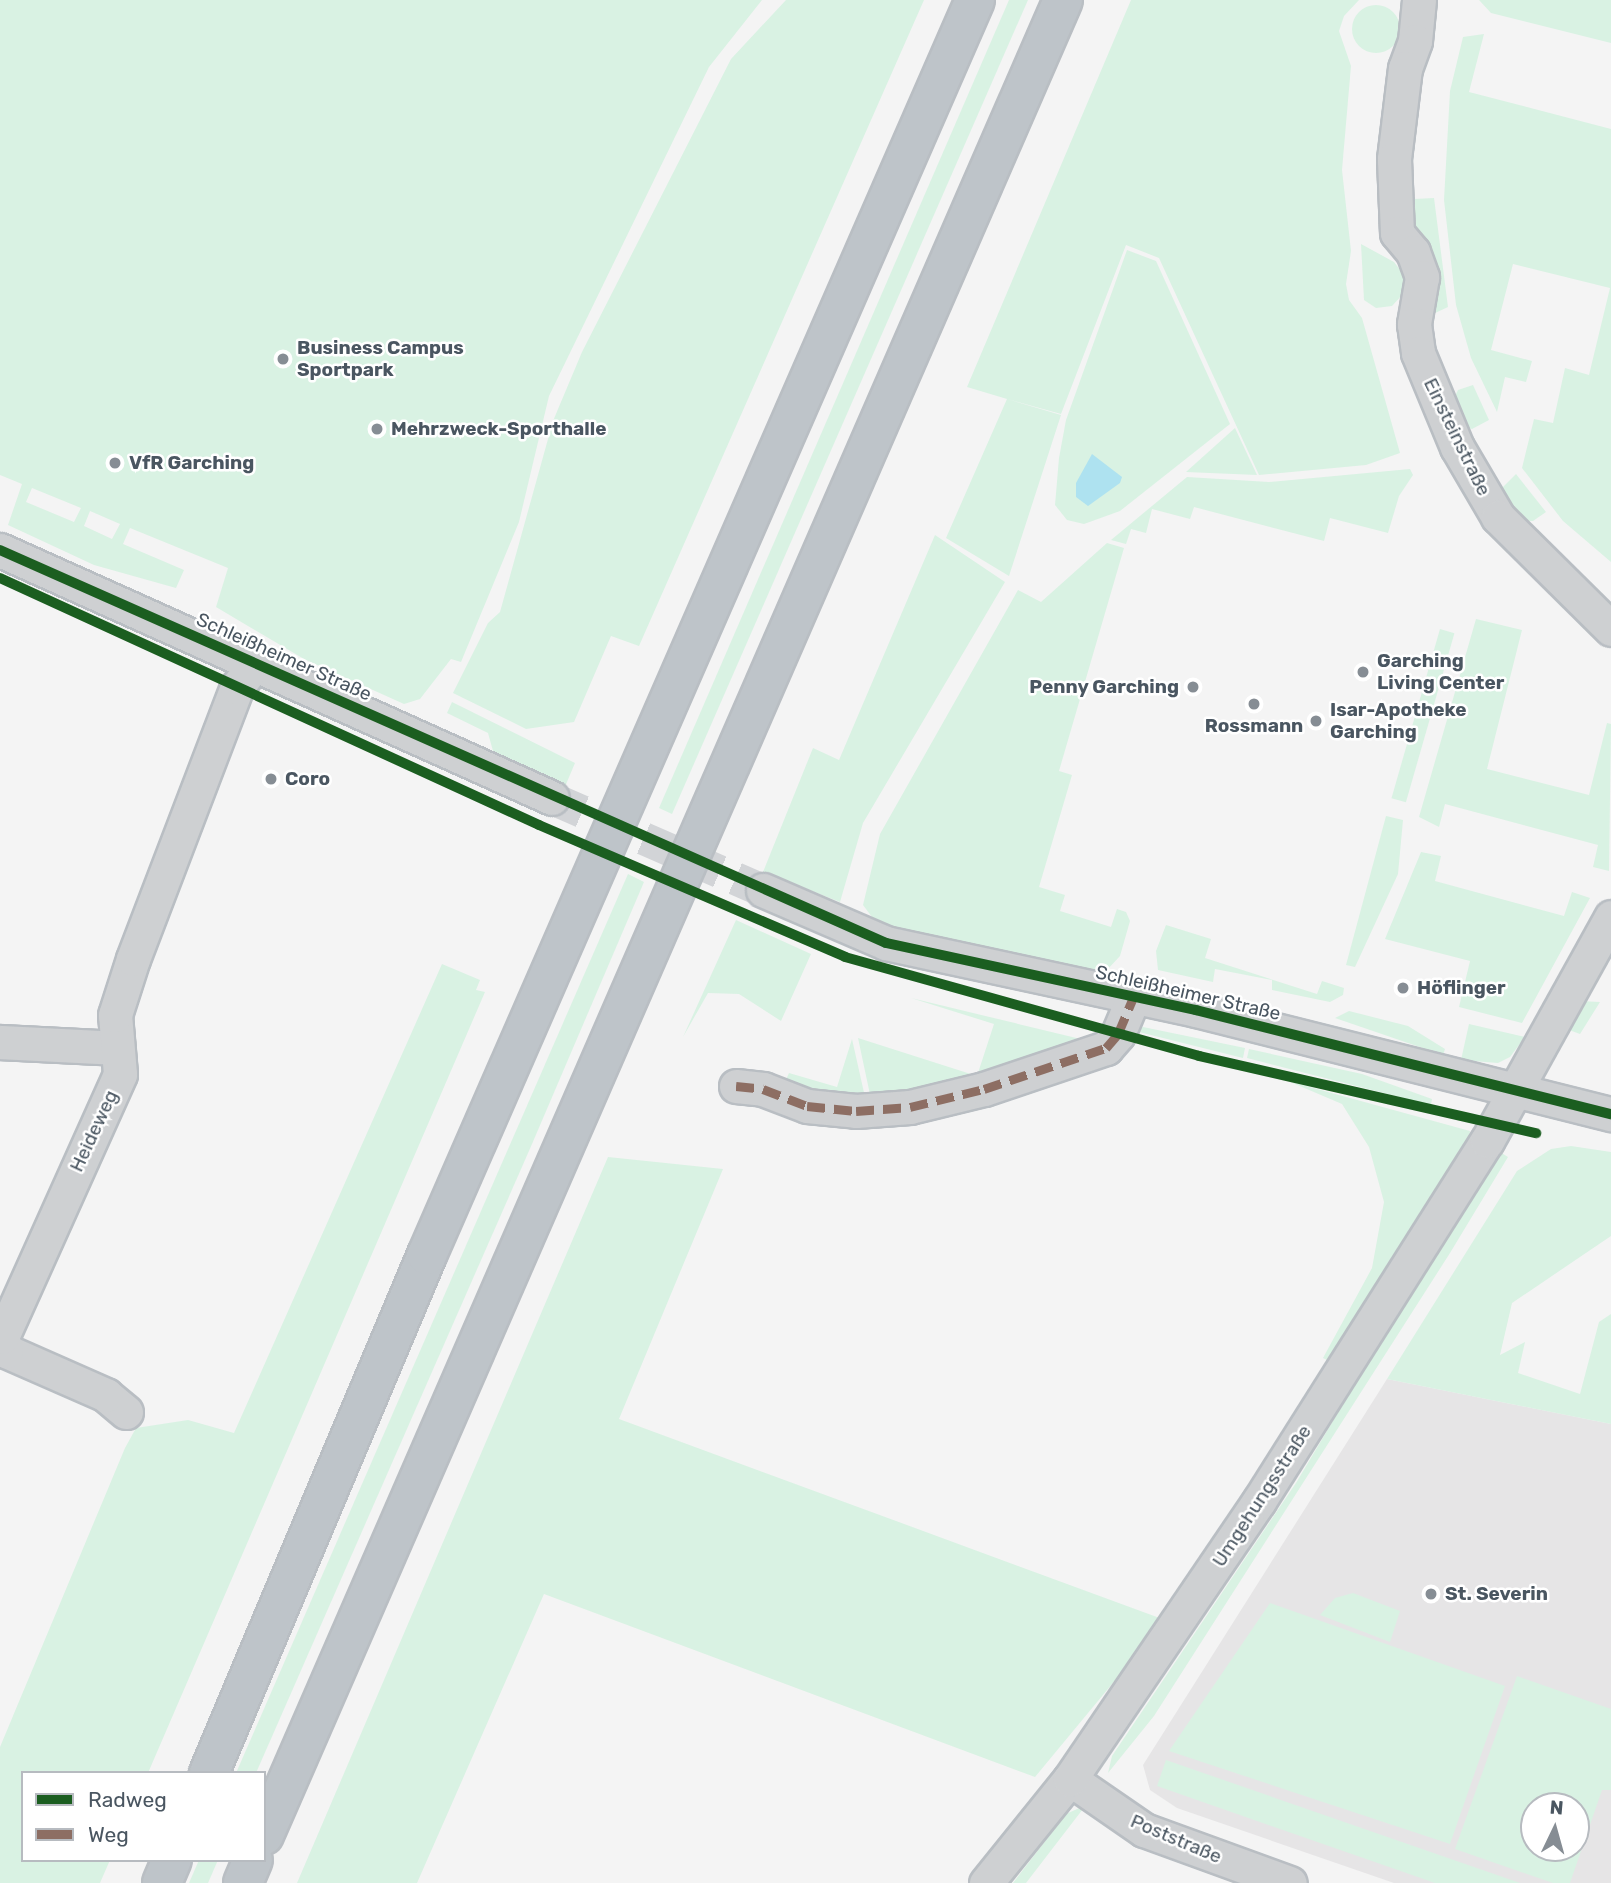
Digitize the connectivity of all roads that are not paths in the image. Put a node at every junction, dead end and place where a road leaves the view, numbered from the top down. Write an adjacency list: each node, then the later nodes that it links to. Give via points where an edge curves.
1 (975, 0): 17 (highway, via 427,1255)
2 (1063, 0): 19 (highway)
3 (1419, 0): 5 (street, Einsteinstraße, via 1394,159 1397,233 1413,252 1422,276 1414,324 1418,353 1457,447 1498,517)
4 (0, 550): 6 (street, Schleißheimer Straße)
5 (1611, 629)
6 (255, 664): 7 (street, Schleißheimer Straße); 12 (street, Heideweg, via 237,687 133,959 115,1015)
7 (552, 798)
8 (763, 890): 10 (street, Schleißheimer Straße, via 886,943)
9 (1611, 917): 14 (street, Umgehungsstraße)
10 (1134, 996): 13 (street, Schleißheimer Straße, via 1118,1034 1106,1048 984,1089 910,1107 856,1111 807,1106 763,1089); 14 (street, Schleißheimer Straße)
11 (0, 1042): 12 (street)
12 (117, 1048): 16 (street, Heideweg, via 120,1074 2,1337 6,1351 106,1395)
13 (736, 1086)
14 (1513, 1092): 15 (street, Schleißheimer Straße); 18 (street, Umgehungsstraße, via 1277,1474)
15 (1611, 1114)
16 (126, 1412)
17 (210, 1771)
18 (1070, 1779): 22 (street, Poststraße, via 1144,1830); 25 (street, Umgehungsstraße)
19 (266, 1830)
20 (171, 1862): 23 (highway)
21 (252, 1862): 24 (highway)
22 (1250, 1876): 26 (street, Poststraße)
23 (162, 1883)
24 (243, 1883)
25 (986, 1883)
26 (1290, 1883)

